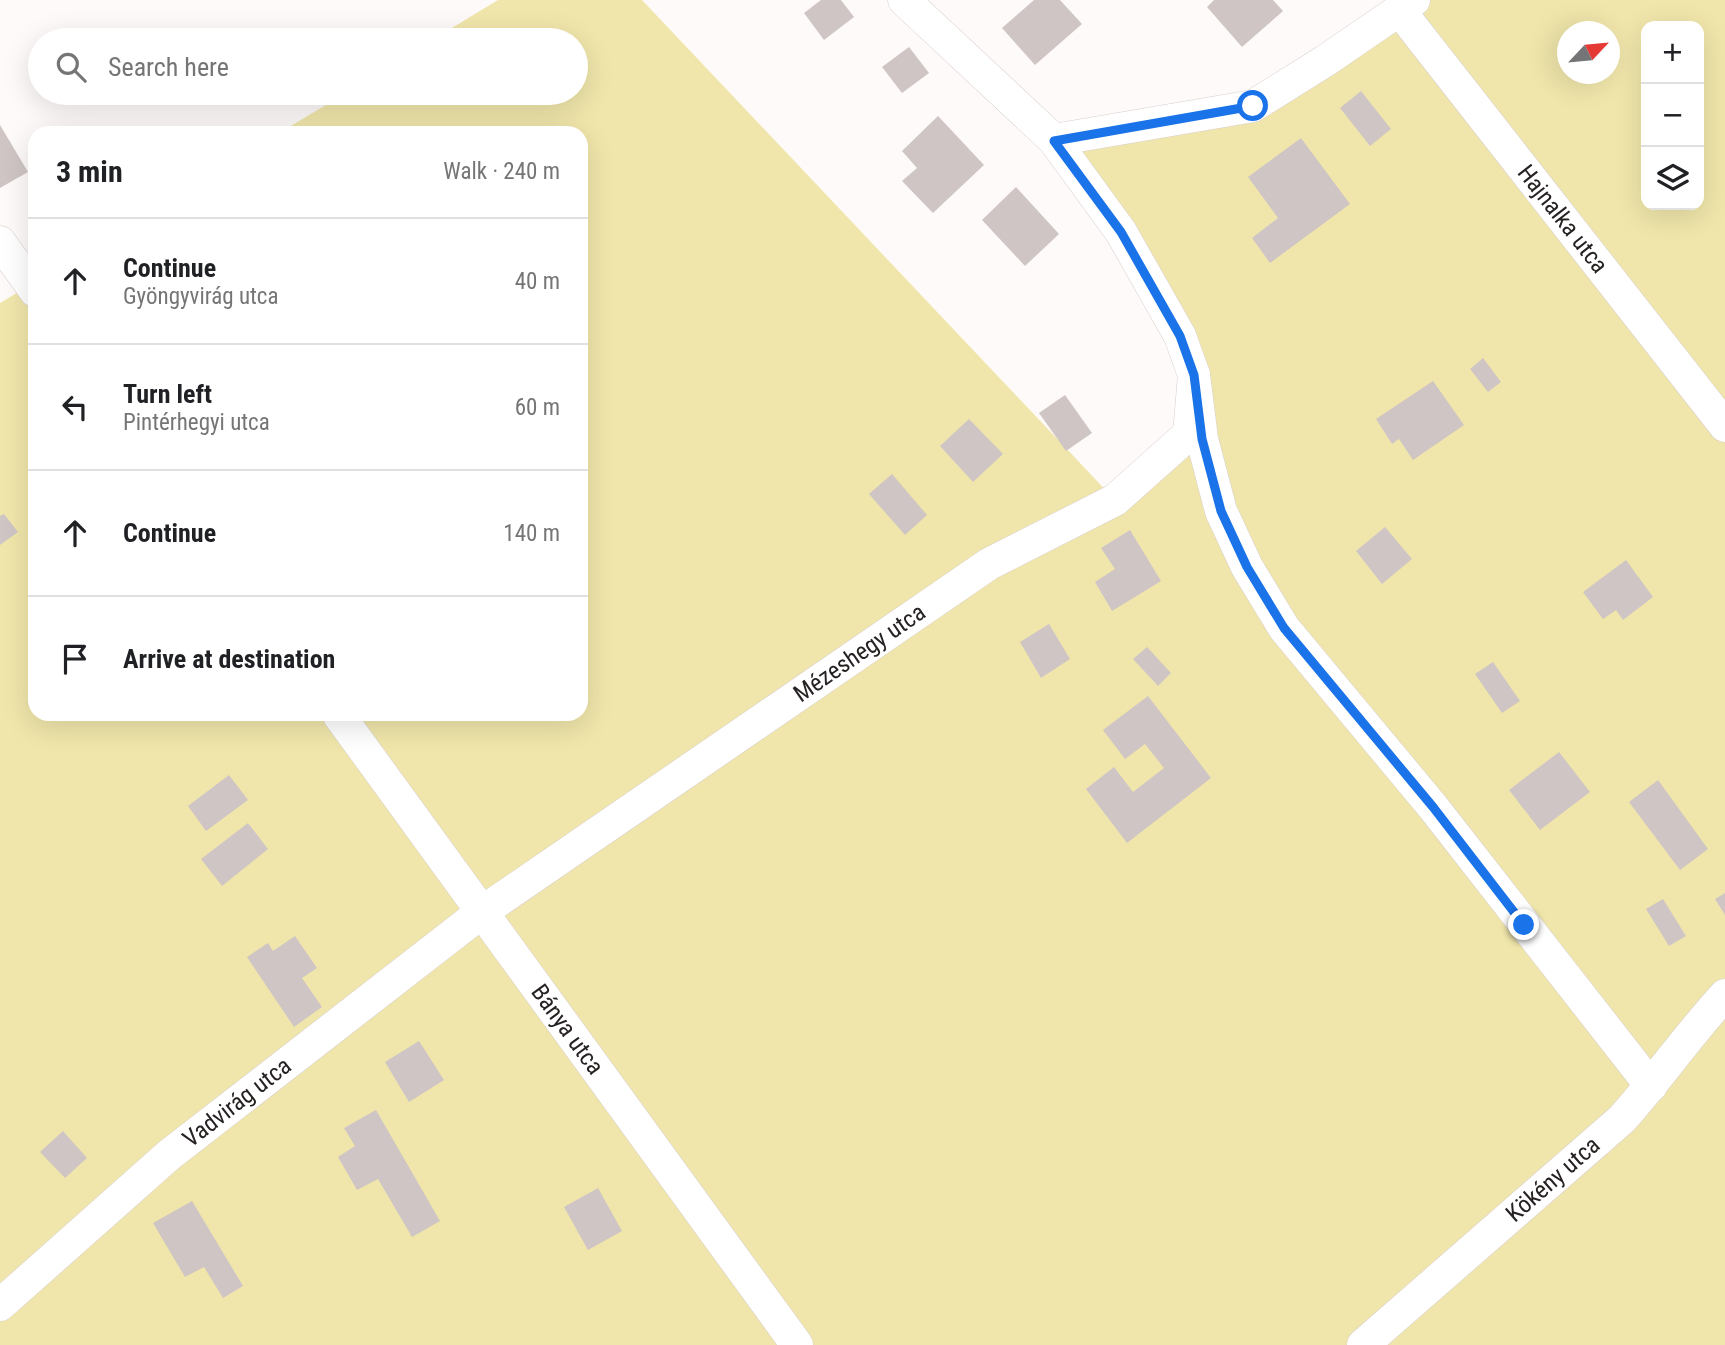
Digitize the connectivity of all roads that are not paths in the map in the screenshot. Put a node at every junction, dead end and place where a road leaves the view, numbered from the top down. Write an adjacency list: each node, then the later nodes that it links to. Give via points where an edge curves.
1 (904, 0): 3 (street)
2 (1407, 5): 3 (street, via 1253,106); 7 (street, Hajnalka utca)
3 (1054, 141): 6 (street, via 1121,232 1180,336)
4 (0, 242): 5 (street)
5 (28, 281)
6 (1194, 375): 9 (street, Mézeshegy utca, via 1189,435 1115,500 989,564); 11 (street, via 1202,439 1221,511 1247,567 1284,628 1433,807)
7 (1725, 426)
8 (343, 721): 9 (street, Bánya utca)
9 (482, 912): 12 (street, Vadvirág utca, via 170,1156); 13 (street, Bánya utca)
10 (1725, 995): 11 (street, Kökény utca)
11 (1651, 1086): 14 (street, Kökény utca, via 1622,1119)
12 (0, 1305)
13 (797, 1345)
14 (1363, 1345)

